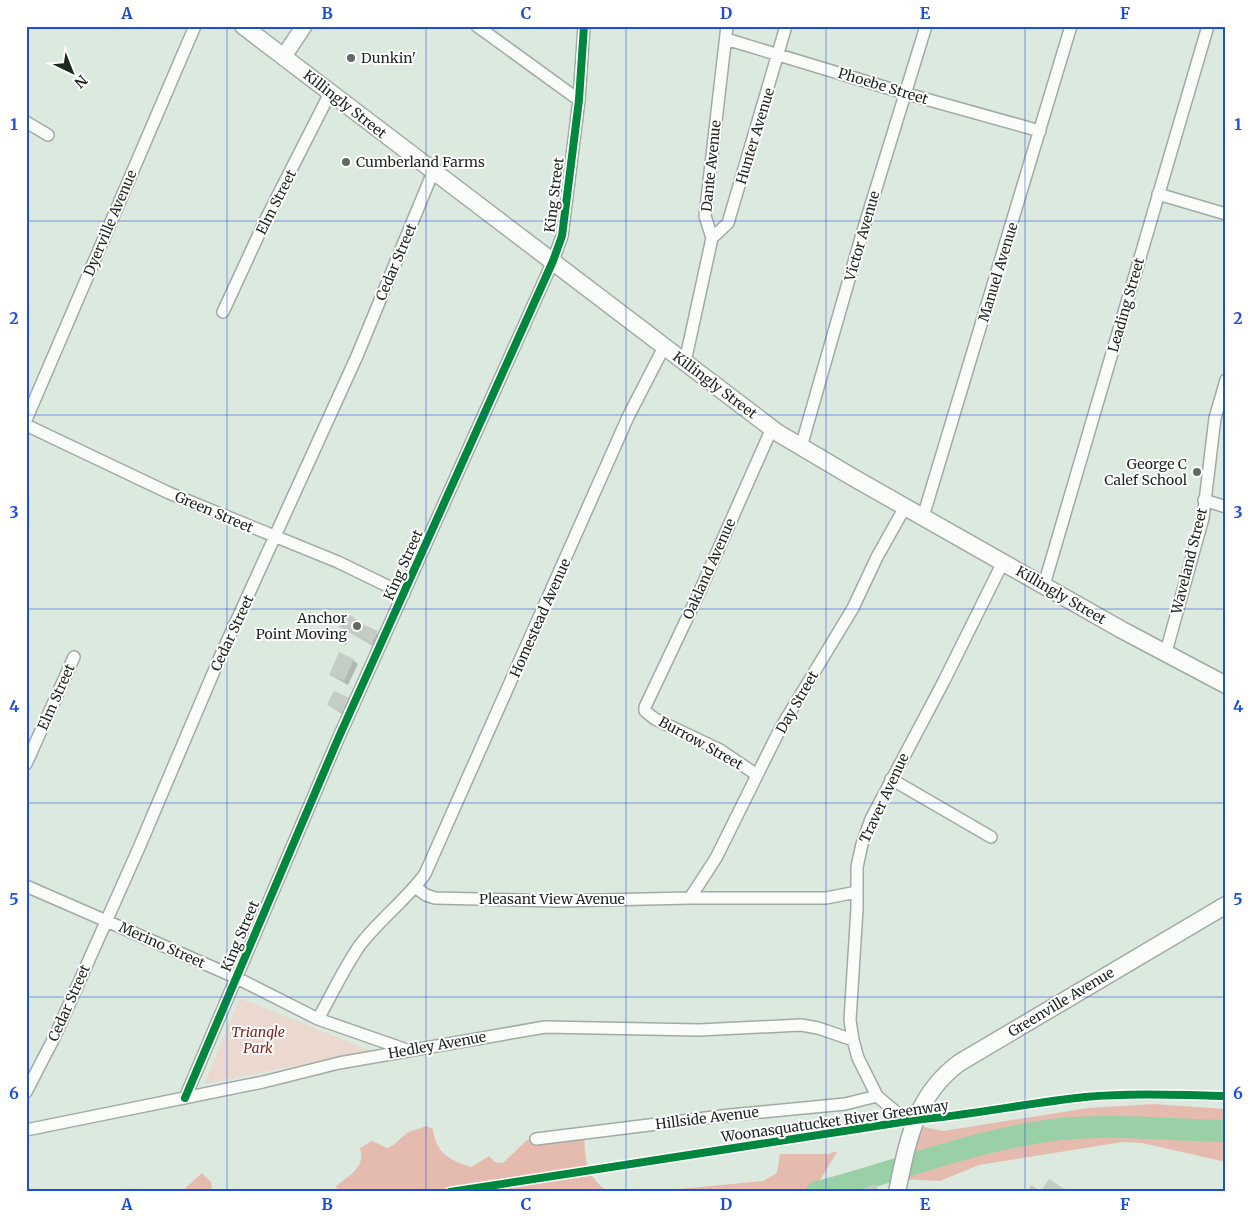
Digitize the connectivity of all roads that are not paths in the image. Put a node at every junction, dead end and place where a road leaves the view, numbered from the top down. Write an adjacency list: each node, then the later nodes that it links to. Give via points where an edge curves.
1 (195, 26): 29 (street, Dyerville Avenue)
2 (243, 26): 13 (main road, Killingly Street)
3 (304, 26): 13 (street)
4 (477, 26): 16 (street)
5 (584, 26): 16 (street, King Street)
6 (727, 26): 11 (street, Dante Avenue)
7 (786, 26): 12 (street, Hunter Avenue)
8 (926, 26): 15 (street, Victor Avenue)
9 (1071, 26): 18 (street, Manuel Avenue)
10 (1208, 26): 21 (street, Leading Street)
11 (726, 39): 12 (street, Phoebe Street); 23 (street, Dante Avenue, via 705,216)
12 (779, 54): 15 (street, Phoebe Street); 23 (street, Hunter Avenue, via 728,224)
13 (284, 56): 14 (main road, Killingly Street)
14 (330, 93): 20 (main road, Killingly Street); 25 (street, Elm Street, via 265,220)
15 (904, 94): 18 (street, Phoebe Street); 32 (street, Victor Avenue)
16 (579, 100): 24 (street, King Street, via 562,236)
17 (26, 122): 19 (street)
18 (1040, 131): 36 (street, Manuel Avenue)
19 (48, 135)
20 (432, 172): 24 (main road, Killingly Street); 37 (street, Cedar Street, via 357,356 292,494)
21 (1158, 194): 22 (street); 39 (street, Leading Street)
22 (1226, 214)
23 (712, 238): 27 (street, Dante Avenue)
24 (553, 262): 26 (main road, Killingly Street); 40 (street, King Street)
25 (223, 312)
26 (664, 347): 27 (main road, Killingly Street); 50 (street, Homestead Avenue, via 625,425 437,848)
27 (685, 362): 31 (main road, Killingly Street)
28 (1226, 380): 33 (street, Waveland Street, via 1215,418)
29 (26, 420)
30 (26, 425): 37 (street, Green Street, via 169,493)
31 (772, 428): 32 (main road, Killingly Street); 44 (street, Oakland Avenue)
32 (801, 447): 34 (main road, Killingly Street)
33 (1204, 500): 35 (street); 41 (street, Waveland Street, via 1203,518)
34 (905, 506): 36 (main road, Killingly Street); 46 (street, Day Street, via 876,557 853,608 780,729)
35 (1226, 507)
36 (923, 517): 38 (main road, Killingly Street)
37 (276, 538): 40 (street, Green Street, via 338,562); 54 (street, Cedar Street, via 220,657)
38 (1003, 562): 39 (main road, Killingly Street); 47 (street, Traver Avenue)
39 (1044, 585): 41 (main road, Killingly Street)
40 (404, 594): 55 (street, King Street)
41 (1166, 652): 43 (main road, Killingly Street)
42 (74, 657): 45 (street, Elm Street)
43 (1226, 685)
44 (645, 711): 46 (street, Burrow Street, via 720,750)
45 (26, 764)
46 (757, 775): 52 (street, Day Street, via 716,858)
47 (891, 779): 48 (street); 51 (street, Traver Avenue, via 862,844 857,867)
48 (990, 837)
49 (26, 886): 54 (street, Merino Street)
50 (415, 887): 52 (street, Pleasant View Avenue, via 435,898 558,901); 56 (street, via 361,944)
51 (857, 892): 52 (street, Pleasant View Avenue, via 826,898); 57 (street, Traver Avenue, via 850,1020)
52 (690, 898)
53 (1226, 904): 62 (main road, Greenville Avenue, via 959,1063 933,1086)
54 (106, 920): 55 (street, Merino Street); 59 (street, Cedar Street, via 55,1036)
55 (235, 977): 56 (street, Merino Street); 61 (street, King Street)
56 (318, 1019): 58 (street, Merino Street)
57 (853, 1040): 58 (street, Hedley Avenue, via 801,1025 698,1030 545,1027); 60 (street, Traver Avenue)
58 (408, 1050): 61 (street, Hedley Avenue)
59 (26, 1092)
60 (877, 1096): 62 (street, Traver Avenue); 64 (street, Hillside Avenue, via 844,1104)
61 (185, 1098): 63 (street, Hedley Avenue)
62 (914, 1127): 65 (main road, Greenville Avenue)
63 (26, 1130)
64 (536, 1139)
65 (898, 1189)

